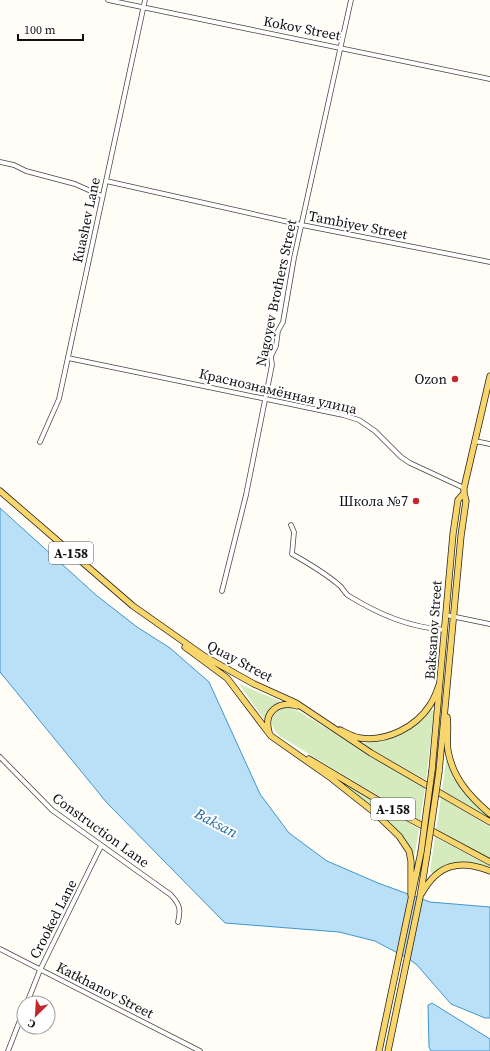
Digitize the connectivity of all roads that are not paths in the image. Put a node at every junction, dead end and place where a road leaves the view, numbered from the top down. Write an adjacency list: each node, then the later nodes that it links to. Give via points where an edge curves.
1 (108, 0): 4 (street, Kokov Street)
2 (144, 0): 4 (street, Kuashev Lane)
3 (351, 0): 5 (street, Nagoyev Brothers Street)
4 (143, 8): 5 (street, Kokov Street); 8 (street, Kuashev Lane)
5 (341, 47): 6 (street, Kokov Street); 10 (street, Nagoyev Brothers Street)
6 (490, 80)
7 (0, 162): 9 (street, via 75,184)
8 (106, 181): 9 (street, Kuashev Lane); 10 (street, Tambiyev Street)
9 (102, 196): 12 (street, Kuashev Lane)
10 (302, 225): 11 (street, Tambiyev Street); 14 (street, Nagoyev Brothers Street, via 283,322 278,330 276,346 271,356 272,365)
11 (490, 262)
12 (68, 358): 14 (street, Краснознамённая улица); 16 (street, Kuashev Lane, via 59,399)
13 (490, 376): 15 (main road, Baksanov Street)
14 (265, 398): 18 (street, Краснознамённая улица, via 359,420 410,463); 21 (street, Nagoyev Brothers Street, via 246,495)
15 (475, 441): 17 (street); 18 (main road, Baksanov Street)
16 (40, 442)
17 (490, 444)
18 (464, 490): 23 (main road, Baksanov Street, via 458,500); 24 (main road, Baksanov Street, via 466,501)
19 (0, 491): 22 (main road, Quay Street / А-158)
20 (291, 525): 26 (street, via 294,532 292,554 340,586 347,595 382,615 406,623)
21 (222, 591)
22 (144, 614): 29 (main road, Quay Street / А-158, via 218,664); 31 (main road, А-158, via 227,678)
23 (446, 615): 24 (street); 26 (main road, Baksanov Street)
24 (454, 616): 25 (street); 28 (main road, Baksanov Street)
25 (490, 624)
26 (445, 630): 27 (main road, Baksanov Street)
27 (441, 679): 30 (main road, via 434,699 427,709 410,725 394,733 360,738); 39 (main road, Baksanov Street, bridge, via 421,852)
28 (446, 707): 34 (main road, via 448,751 456,773 465,790); 40 (main road, Baksanov Street, bridge)
29 (303, 708): 30 (main road, Quay Street / А-158); 31 (main road, via 288,704 273,710 268,724)
30 (325, 722): 35 (main road, Quay Street / А-158, via 371,753)
31 (271, 736): 32 (main road, А-158)
32 (298, 754): 37 (main road, А-158); 39 (main road, via 374,812 399,836 409,851)
33 (0, 757): 36 (street, Construction Lane, via 52,810)
34 (490, 814)
35 (490, 822)
36 (101, 846): 41 (street, Construction Lane, via 171,895 181,910); 43 (street, Crooked Lane)
37 (490, 862)
38 (490, 871): 40 (main road, via 469,865 445,869 428,882)
39 (411, 895): 48 (main road)
40 (420, 897): 49 (main road, Baksanov Street)
41 (178, 922)
42 (0, 949): 43 (street, Katkhanov Street)
43 (40, 970): 44 (street, Crooked Lane); 47 (street, Katkhanov Street)
44 (30, 995)
45 (16, 1030): 46 (street)
46 (8, 1051)
47 (200, 1051)
48 (379, 1051)
49 (388, 1051)

